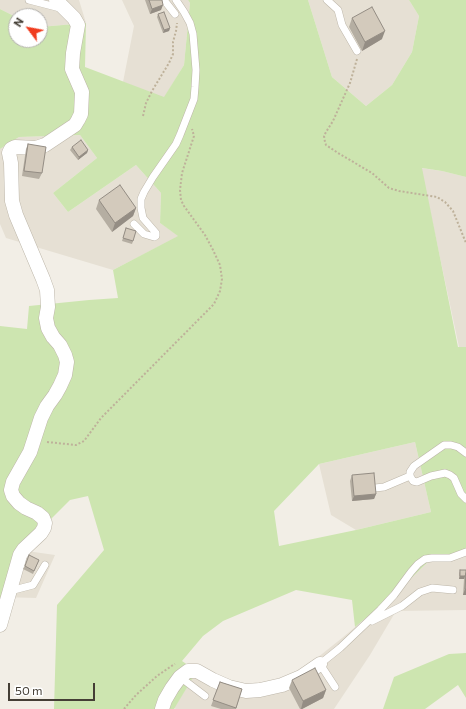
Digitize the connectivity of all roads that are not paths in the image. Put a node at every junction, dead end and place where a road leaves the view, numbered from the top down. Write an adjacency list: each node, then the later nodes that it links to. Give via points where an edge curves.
1 (29, 0): 5 (lane)
2 (164, 0): 6 (lane)
3 (176, 0): 8 (lane, via 190,23 193,34 196,70 194,99 176,144 152,177 141,199 144,218 156,236 144,234)
4 (327, 0): 7 (lane, via 338,10 342,24)
5 (61, 4): 16 (street, via 78,25 72,69 82,92 81,114 75,125 45,145 36,148 14,147 9,153 12,201 43,279 48,307 48,328 60,345 67,362 62,380 47,406 30,452 11,490 19,503 37,513 45,523 41,533 20,555)
6 (175, 14)
7 (357, 51)
8 (134, 224)
9 (466, 453): 10 (lane, via 458,447 444,446 414,466)
10 (410, 476): 11 (lane); 12 (lane, via 413,481 418,482 437,474 450,475 454,478 460,494)
11 (375, 488)
12 (466, 499)
13 (466, 552): 18 (lane, via 450,558 425,559 418,564 394,595)
14 (45, 564): 16 (lane, via 33,585)
15 (453, 590): 18 (lane, via 432,588 420,592 402,606)
16 (10, 591): 17 (street)
17 (0, 625)
18 (365, 625): 19 (lane)
19 (320, 664): 20 (street, via 282,686 260,690 246,691 229,687 197,671); 21 (lane)
20 (184, 674): 22 (lane); 23 (street, via 172,688)
21 (335, 687)
22 (205, 696)
23 (162, 709)

